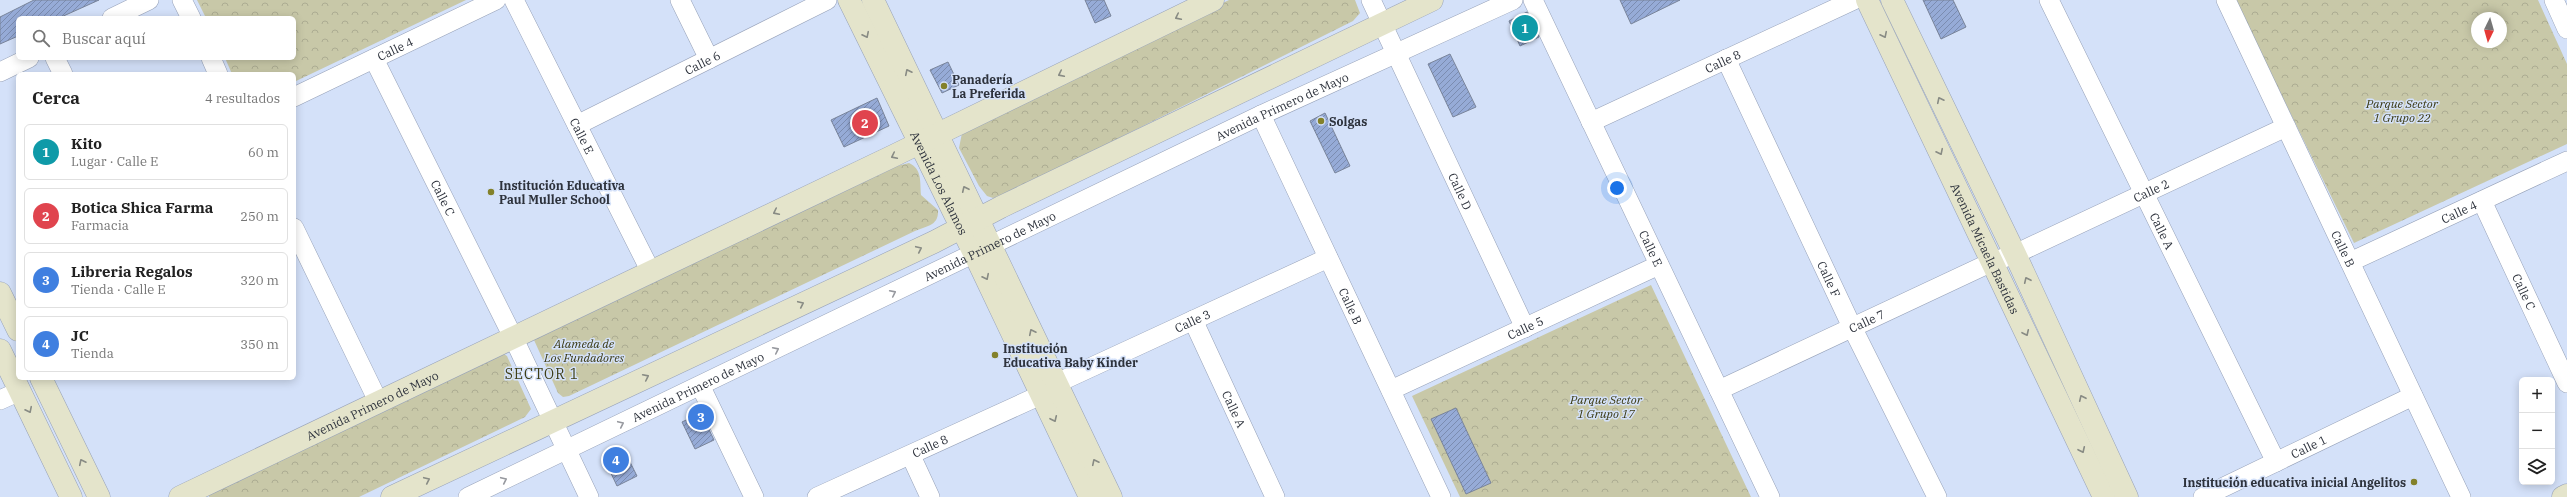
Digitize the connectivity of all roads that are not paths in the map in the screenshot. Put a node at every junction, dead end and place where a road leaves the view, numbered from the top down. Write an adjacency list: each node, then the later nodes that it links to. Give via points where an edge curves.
1 (150, 0): 20 (street)
2 (182, 0): 21 (street)
3 (496, 0): 25 (street, Calle 4)
4 (514, 0): 37 (street, Calle E)
5 (680, 0): 26 (street)
6 (827, 0): 26 (street, Calle 6)
7 (849, 0): 40 (main road, Avenida Los Alamos, one-way to 40)
8 (873, 0): 39 (main road, Avenida Los Alamos, one-way to 8)
9 (1370, 0): 22 (street, Calle D)
10 (1432, 0): 22 (main road)
11 (1513, 0): 24 (street, Avenida Primero de Mayo)
12 (1533, 0): 36 (street, Calle E)
13 (1854, 0): 27 (street, Calle 8)
14 (1867, 0): 50 (main road, Avenida Micaela Bastidas, one-way to 50)
15 (1892, 0): 47 (main road, Avenida Micaela Bastidas, one-way to 15)
16 (2049, 0): 42 (street, Calle A)
17 (2226, 0): 38 (street, Calle B)
18 (1209, 1): 39 (main road, Avenida Primero de Mayo, one-way to 39)
19 (2555, 1): 23 (street)
20 (116, 16)
21 (190, 16)
22 (1382, 24): 24 (street, Calle D); 44 (main road)
23 (2567, 29)
24 (1395, 54): 35 (street, Avenida Primero de Mayo); 58 (street, Calle D)
25 (374, 59): 34 (street, Calle 4); 59 (street, Calle C)
26 (709, 59): 37 (street, Calle 6)
27 (1726, 59): 36 (street, Calle 8); 57 (street, Calle F)
28 (25, 60): 31 (street)
29 (56, 60): 32 (street)
30 (212, 60): 33 (street)
31 (0, 72)
32 (62, 72)
33 (217, 72)
34 (296, 96)
35 (1261, 115): 46 (street, Avenida Primero de Mayo); 49 (street, Calle B)
36 (1591, 122): 52 (street, Calle E)
37 (577, 125): 53 (street, Calle E)
38 (2286, 127): 42 (street, Calle 2); 51 (street, Calle B)
39 (938, 134): 40 (main road, Avenida Primero de Mayo); 44 (main road, Avenida Los Alamos, one-way to 39)
40 (918, 144): 44 (main road, Avenida Los Alamos); 53 (main road, Avenida Primero de Mayo, one-way to 53)
41 (2567, 161): 43 (street, Calle 4)
42 (2144, 193): 47 (street, Calle 2); 74 (street, Calle A)
43 (2482, 201): 51 (street, Calle 4); 62 (street, Calle C)
44 (969, 223): 46 (main road, Avenida Los Alamos); 71 (main road, one-way to 44, via 934,242)
45 (296, 237): 48 (street)
46 (982, 249): 63 (street, Avenida Primero de Mayo, one-way to 46); 64 (main road, Avenida Los Alamos)
47 (2015, 254): 50 (street, Calle 7); 92 (main road, Avenida Micaela Bastidas, one-way to 47)
48 (300, 256): 70 (street)
49 (1328, 258): 55 (street, Calle 3); 65 (street, Calle B)
50 (1992, 262): 57 (street, Calle 7); 91 (main road, Avenida Micaela Bastidas, one-way to 91)
51 (2350, 262): 68 (street, Calle B)
52 (1659, 265): 58 (street, Calle 5); 66 (street, Calle E)
53 (651, 272): 59 (main road, Avenida Primero de Mayo)
54 (0, 293): 56 (main road)
55 (1193, 320): 64 (street, Calle 3); 87 (street, Calle A)
56 (16, 326)
57 (1852, 327): 66 (street, Calle 7); 90 (street, Calle F)
58 (1525, 328): 65 (street, Calle 5)
59 (513, 337): 70 (main road, Avenida Primero de Mayo); 71 (street, Calle C)
60 (0, 350): 67 (main road)
61 (46, 380): 77 (main road, one-way to 61)
62 (2567, 383)
63 (701, 387): 72 (street, Avenida Primero de Mayo, one-way to 63); 82 (street)
64 (1050, 389): 73 (street, Calle 8); 85 (main road, Avenida Los Alamos, one-way to 85); 86 (main road, Avenida Los Alamos, one-way to 64)
65 (1391, 390): 88 (street, Calle B)
66 (1719, 390): 89 (street, Calle E)
67 (20, 391): 69 (street); 76 (main road, one-way to 76)
68 (2413, 396): 74 (street, Calle 1); 94 (street, Calle B)
69 (0, 400)
70 (378, 400): 78 (main road, Avenida Primero de Mayo)
71 (553, 421): 72 (street, Calle C); 79 (main road, one-way to 71)
72 (567, 451): 80 (street, Avenida Primero de Mayo, one-way to 72); 81 (street)
73 (911, 456): 83 (street, Calle 8); 84 (street)
74 (2276, 462): 93 (street, Calle 1)
75 (2567, 495): 95 (main road)
76 (71, 497)
77 (99, 497)
78 (180, 497)
79 (392, 497)
80 (468, 497)
81 (589, 497)
82 (754, 497)
83 (817, 497)
84 (930, 497)
85 (1090, 497)
86 (1111, 497)
87 (1275, 497)
88 (1441, 497)
89 (1770, 497)
90 (1936, 497)
91 (2104, 497)
92 (2127, 497)
93 (2203, 497)
94 (2461, 497)
95 (2563, 497)

